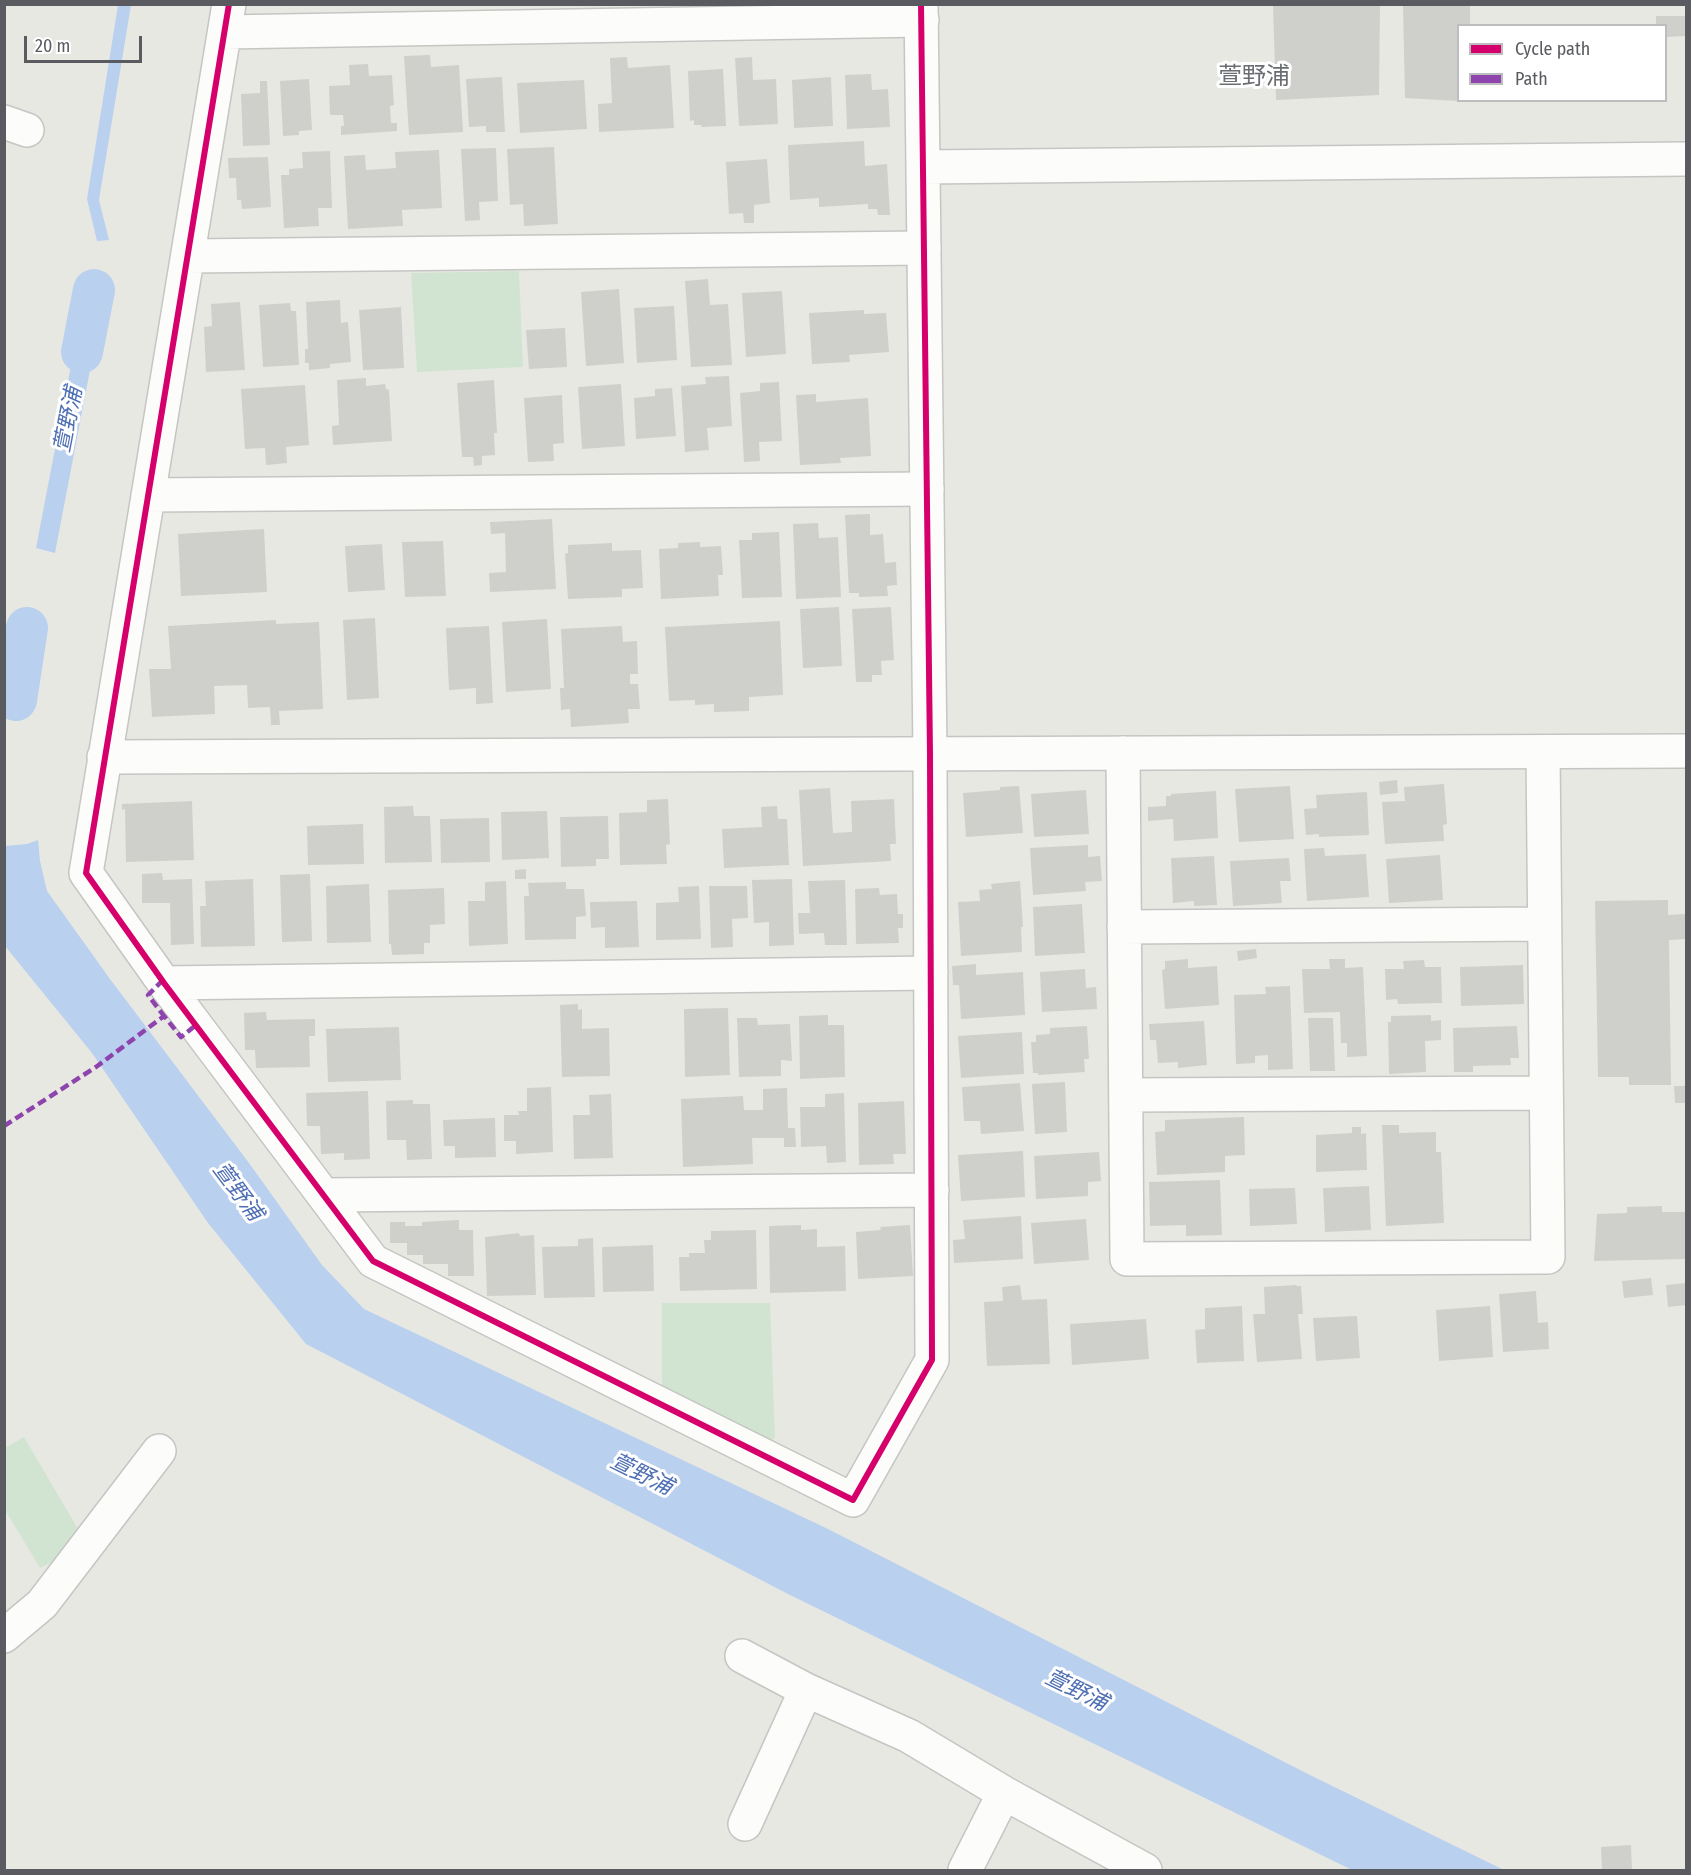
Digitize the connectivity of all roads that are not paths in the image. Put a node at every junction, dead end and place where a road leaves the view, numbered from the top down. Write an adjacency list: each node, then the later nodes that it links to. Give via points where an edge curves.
1 (922, 12): 2 (street); 4 (street)
2 (227, 18): 6 (street)
3 (1686, 159): 4 (street)
4 (923, 167): 5 (street)
5 (924, 248): 6 (street); 7 (street)
6 (188, 256): 8 (street)
7 (927, 489): 8 (street); 12 (street)
8 (148, 495): 13 (street)
9 (1686, 751): 10 (street)
10 (1543, 752): 11 (street); 14 (street)
11 (1123, 753): 12 (street); 15 (street)
12 (930, 754): 13 (street); 16 (street)
13 (104, 757): 17 (street, via 86,873)
14 (1544, 924): 15 (street); 18 (street)
15 (1124, 927): 19 (street)
16 (931, 973): 17 (street); 20 (street)
17 (164, 983): 21 (street)
18 (1546, 1093): 19 (street); 19 (street, via 1548,1257 1127,1259)
19 (1126, 1095)
20 (932, 1190): 21 (street); 21 (street, via 932,1360 853,1500 373,1261)
21 (324, 1195)
22 (159, 1451): 23 (street, via 42,1604)
23 (4, 1636)
24 (742, 1656): 25 (street)
25 (807, 1690): 26 (street, via 909,1736); 27 (street)
26 (1004, 1793): 28 (street); 29 (street)
27 (745, 1824)
28 (965, 1870)
29 (1145, 1870)

